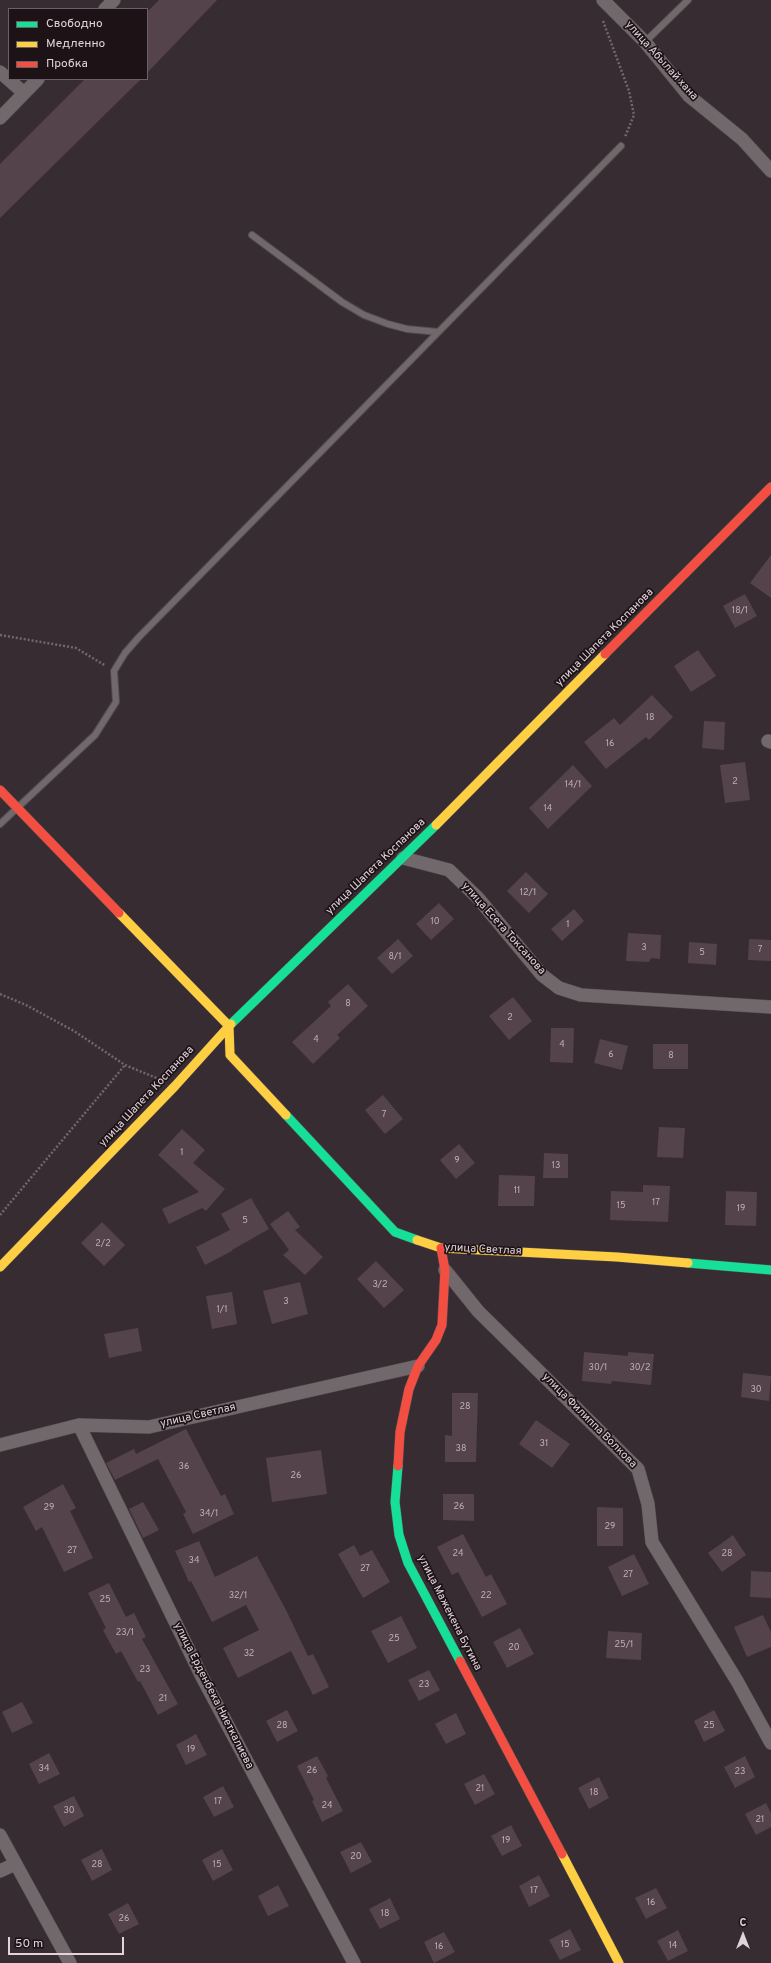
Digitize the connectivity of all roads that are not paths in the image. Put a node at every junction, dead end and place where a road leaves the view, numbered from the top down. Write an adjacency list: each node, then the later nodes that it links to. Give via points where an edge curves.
1 (114, 0): 4 (street)
2 (603, 0): 5 (street, улица Абылай хана)
3 (688, 0): 5 (lane)
4 (106, 8)
5 (645, 42): 13 (street, улица Абылай хана, via 689,96 742,139)
6 (0, 72): 7 (street)
7 (8, 79)
8 (9, 80): 10 (street)
9 (37, 80): 10 (street)
10 (24, 94): 11 (street)
11 (0, 118)
12 (622, 146): 15 (lane)
13 (771, 171)
14 (252, 236): 15 (lane, via 342,302 364,315 407,329)
15 (438, 332): 18 (lane, via 139,637 114,671 116,702 95,735)
16 (769, 490): 20 (street, улица Шапета Коспанова)
17 (0, 790): 18 (street)
18 (18, 808): 19 (lane); 22 (street)
19 (0, 824)
20 (403, 858): 21 (street, улица Есета Токсанова, via 449,870 478,898 542,975 559,988 581,994); 22 (street, улица Шапета Коспанова)
21 (771, 1007)
22 (229, 1026): 23 (street, улица Светлая, via 230,1055 395,1232); 24 (street, улица Шапета Коспанова, via 175,1086)
23 (441, 1248): 25 (street, улица Мажекена Бутина); 26 (street, улица Светлая, via 617,1257)
24 (0, 1267)
25 (445, 1270): 27 (street, улица Мажекена Бутина, via 442,1325 436,1340); 30 (street, улица Филиппа Волкова, via 478,1311 638,1469 648,1504 652,1542 738,1681)
26 (771, 1270)
27 (418, 1366): 28 (street, улица Светлая, via 149,1427); 36 (street, улица Мажекена Бутина, via 404,1407 395,1502 399,1534 408,1563)
28 (80, 1425): 29 (street, улица Светлая); 35 (street, улица Ерденбека Ниеткалиева, via 201,1676)
29 (0, 1446)
30 (771, 1743)
31 (0, 1835): 32 (street)
32 (15, 1864): 33 (street); 34 (street)
33 (0, 1871)
34 (70, 1963)
35 (354, 1963)
36 (619, 1963)

